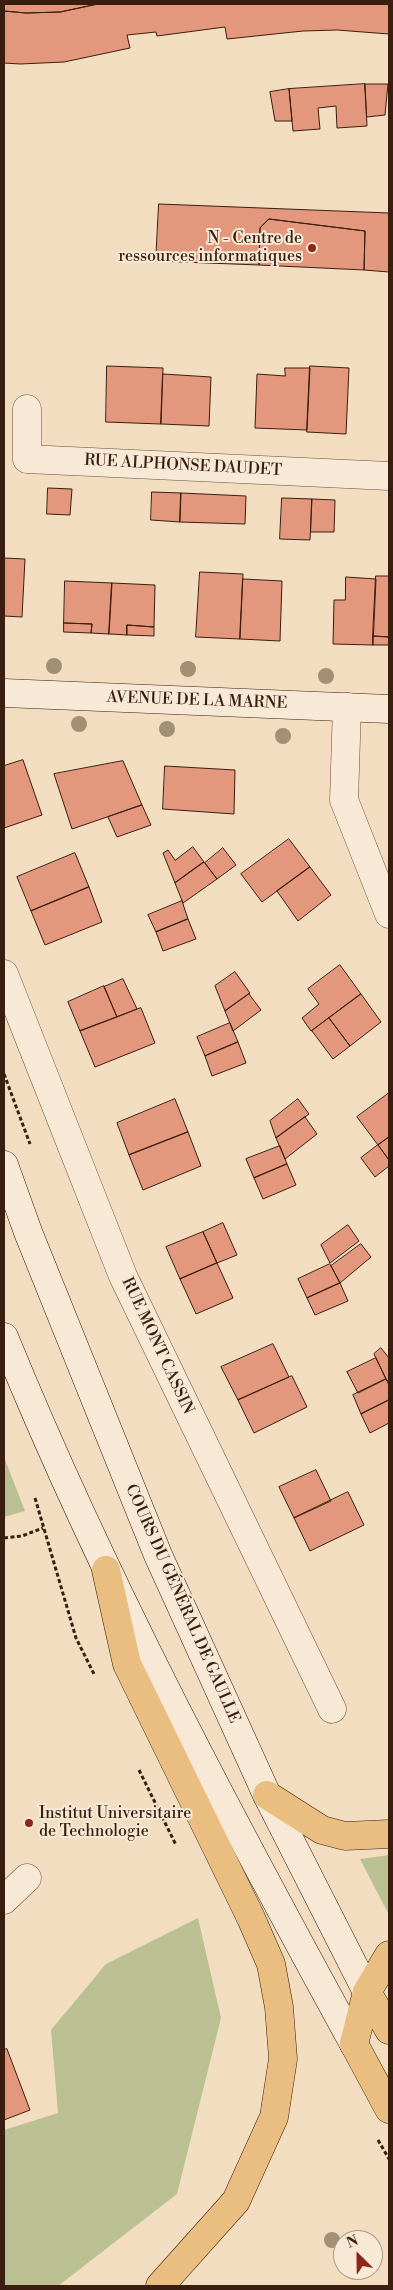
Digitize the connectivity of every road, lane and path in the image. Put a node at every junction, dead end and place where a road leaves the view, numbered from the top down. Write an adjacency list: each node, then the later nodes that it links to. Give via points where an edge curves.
1 (27, 409): 2 (street, RUE ALPHONSE DAUDET, via 27,458)
2 (389, 476)
3 (4, 693): 4 (street, AVENUE DE LA MARNE)
4 (347, 707): 5 (street, AVENUE DE LA MARNE); 6 (street, via 344,800)
5 (389, 709)
6 (389, 914)
7 (4, 974): 17 (street, RUE MONT CASSIN, via 123,1276)
8 (4, 1074): 9 (path)
9 (31, 1146)
10 (4, 1165): 12 (street, COURS DU GÉNÉRAL DE GAULLE)
11 (4, 1196): 12 (street)
12 (28, 1232): 18 (street, COURS DU GÉNÉRAL DE GAULLE, via 158,1555)
13 (4, 1337): 16 (street)
14 (43, 1528): 15 (path, via 22,1536)
15 (4, 1538)
16 (106, 1570): 25 (street, via 227,1808); 27 (main road, via 127,1664 271,1964 279,2007 283,2059 274,2118 236,2201)
17 (332, 1709)
18 (267, 1795): 19 (main road, via 322,1830 345,1836); 23 (street, COURS DU GÉNÉRAL DE GAULLE)
19 (389, 1834)
20 (27, 1878): 21 (street)
21 (4, 1900)
22 (389, 1955): 23 (main road)
23 (367, 1992): 24 (main road, COURS DU GÉNÉRAL DE GAULLE); 25 (main road)
24 (389, 2030)
25 (354, 2044): 26 (main road)
26 (389, 2109)
27 (160, 2286)

